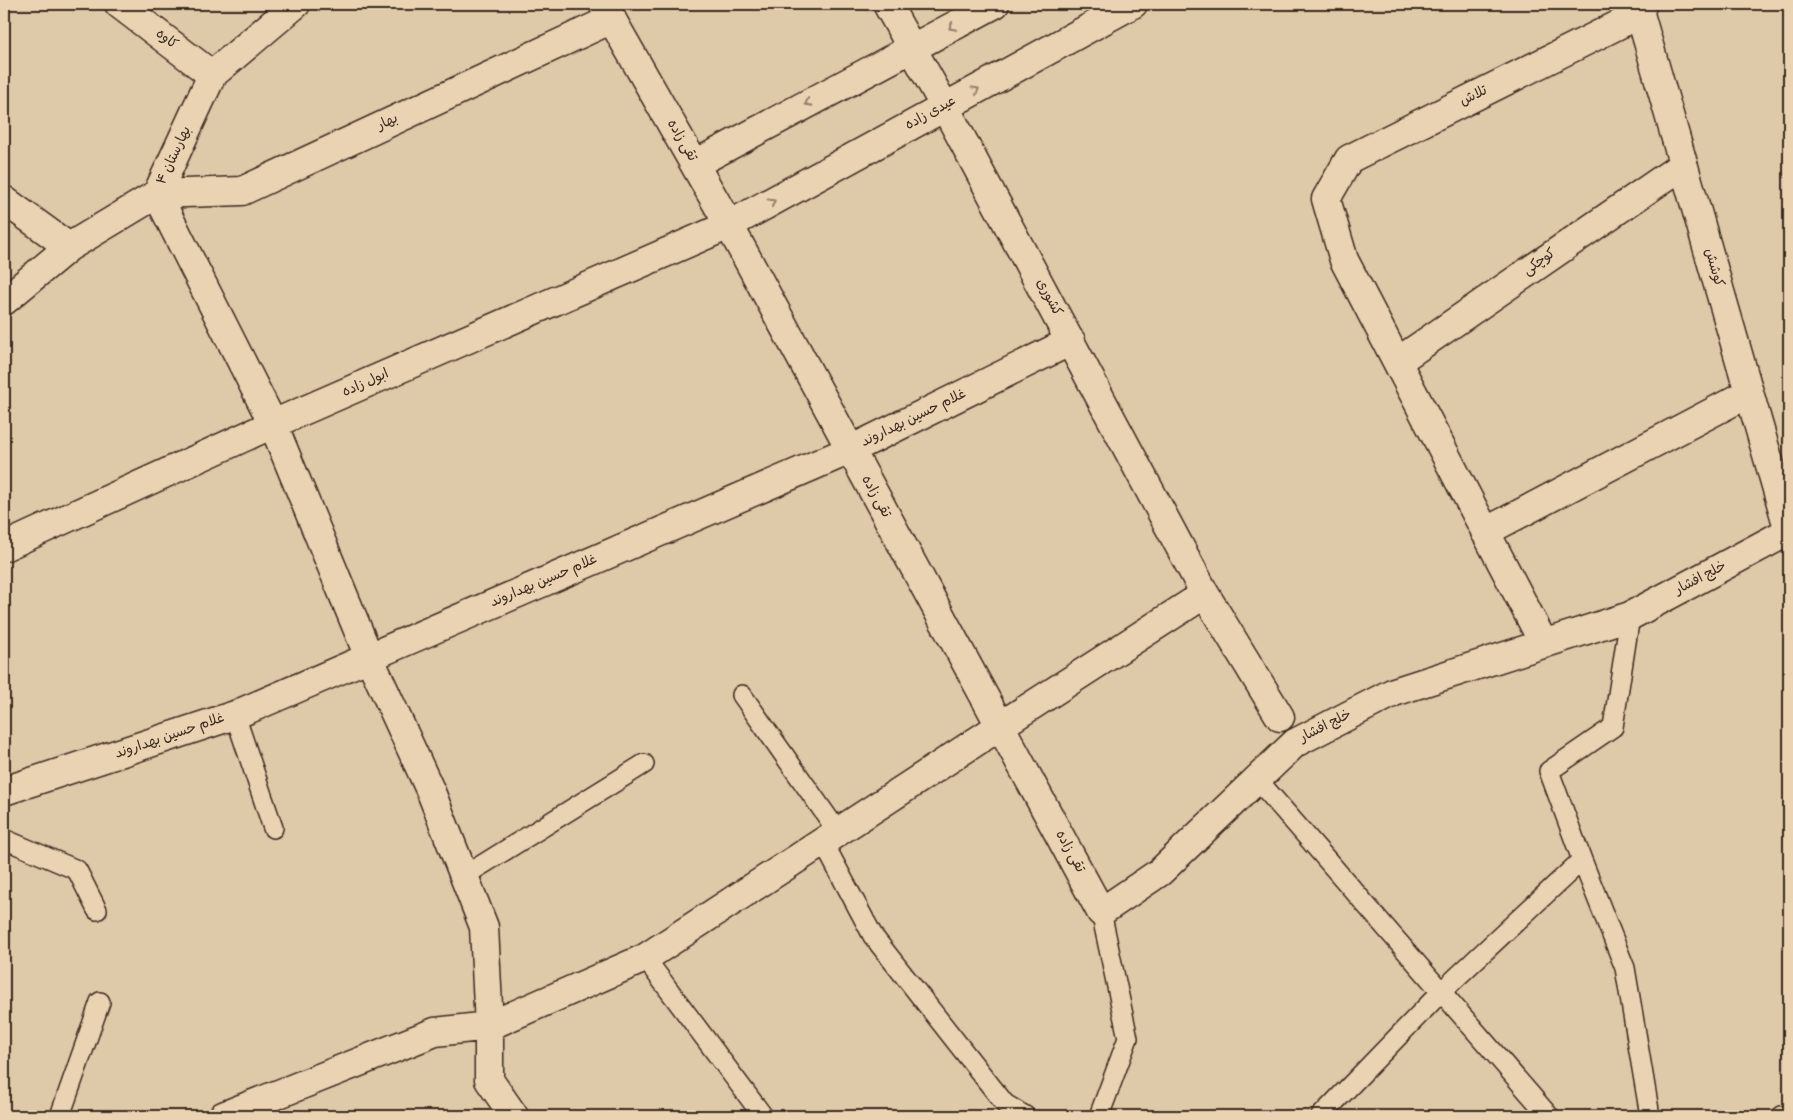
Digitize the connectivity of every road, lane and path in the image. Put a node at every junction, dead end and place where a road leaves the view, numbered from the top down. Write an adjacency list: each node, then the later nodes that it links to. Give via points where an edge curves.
1 (119, 4): 9 (street, کاوه)
2 (296, 4): 9 (street, بهارستان ۴)
3 (887, 4): 8 (street, کشوری)
4 (995, 4): 8 (street, one-way to 8)
5 (1133, 4): 10 (street, عیدی زاده, one-way to 5)
6 (1641, 9): 12 (street, کوشش); 19 (street, تلاش, via 1349,159 1326,199 1344,260)
7 (608, 11): 11 (street, تقی زاده); 13 (street, بهار, via 242,192)
8 (912, 48): 10 (street, کشوری); 11 (street, one-way to 11)
9 (212, 75): 13 (street, بهارستان ۴)
10 (945, 107): 15 (street, عیدی زاده, one-way to 10); 18 (street, کشوری)
11 (695, 164): 15 (street, تقی زاده)
12 (1684, 164): 19 (street, کوچکی); 20 (street, کوشش)
13 (157, 194): 16 (street, بهارستان ۴); 21 (street)
14 (4, 200): 16 (street)
15 (729, 225): 21 (street, ابول زاده); 22 (street, تقی زاده)
16 (69, 247): 17 (street, بهارستان ۴)
17 (4, 301)
18 (1071, 341): 22 (street, غلام حسین بهداروند); 26 (street, کشوری)
19 (1397, 362): 24 (street)
20 (1749, 393): 23 (street, کوشش); 24 (street)
21 (273, 424): 25 (street, ابول زاده); 29 (street)
22 (850, 450): 29 (street, غلام حسین بهداروند); 33 (street, تقی زاده)
23 (1789, 531): 27 (street, خلج افشار)
24 (1485, 532): 28 (street)
25 (4, 547)
26 (1205, 594): 32 (street, کشوری); 33 (street)
27 (1630, 616): 28 (street, خلج افشار); 40 (lane, via 1613,727 1549,771)
28 (1544, 644): 35 (street, خلج افشار, via 1394,692 1294,743)
29 (369, 657): 31 (street, غلام حسین بهداروند); 41 (street, via 431,792)
30 (742, 695): 38 (lane)
31 (235, 715): 36 (street, غلام حسین بهداروند); 37 (lane)
32 (1280, 717)
33 (1000, 726): 38 (street); 43 (street, تقی زاده)
34 (644, 764): 41 (lane)
35 (1256, 778): 43 (street, خلج افشار, via 1160,872); 45 (lane)
36 (7, 797)
37 (273, 828)
38 (830, 837): 44 (street); 53 (lane, via 873,936 1005,1104)
39 (4, 839): 42 (lane, via 78,870)
40 (1582, 860): 45 (lane); 57 (lane, via 1624,968)
41 (464, 876): 47 (street, via 484,927)
42 (97, 910)
43 (1101, 912): 54 (lane, via 1128,1038)
44 (645, 958): 47 (street); 52 (lane)
45 (1441, 992): 55 (lane); 56 (lane)
46 (100, 1002): 49 (lane)
47 (489, 1026): 50 (street, via 435,1032); 51 (street, via 489,1080)
48 (1789, 1115): 58 (lane)
49 (60, 1116)
50 (224, 1116)
51 (514, 1116)
52 (763, 1116)
53 (1025, 1116)
54 (1099, 1116)
55 (1321, 1116)
56 (1548, 1116)
57 (1650, 1116)
58 (1782, 1116)

